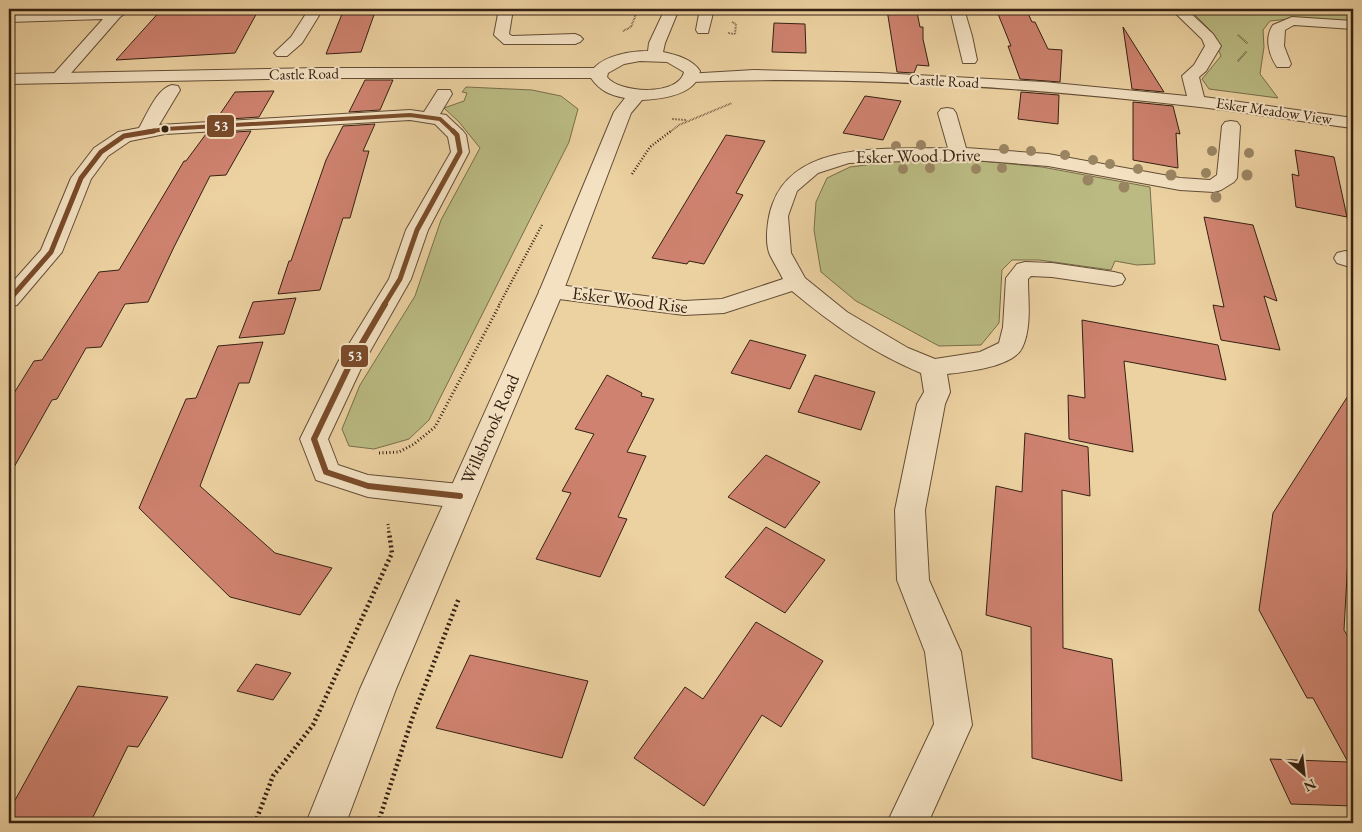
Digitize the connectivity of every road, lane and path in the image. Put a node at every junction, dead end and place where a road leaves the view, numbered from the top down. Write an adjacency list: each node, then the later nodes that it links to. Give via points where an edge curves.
1 (316, 9): 12 (street, via 297,40)
2 (506, 9): 11 (street, via 501,35 509,41)
3 (672, 9): 13 (street, via 657,43)
4 (707, 9): 10 (street)
5 (956, 9): 14 (street)
6 (1178, 9): 23 (street, via 1213,46 1200,68 1190,76)
7 (121, 12): 8 (street); 17 (street)
8 (9, 18)
9 (1353, 25): 15 (street, via 1292,21 1278,28 1276,51)
10 (703, 30)
11 (575, 39)
12 (282, 53)
13 (655, 56): 16 (street, via 613,62); 18 (street, via 674,59 687,66)
14 (969, 60)
15 (1283, 64)
16 (600, 73): 17 (street, Castle Road); 22 (street, via 605,84 619,91)
17 (59, 77): 19 (street, Castle Road)
18 (692, 77): 22 (street, via 679,88 667,92); 23 (street, Castle Road, via 858,76 1129,93)
19 (9, 79)
20 (172, 90): 28 (street)
21 (444, 94): 25 (street)
22 (638, 94): 33 (street, Willsbrook Road, via 622,112)
23 (1195, 101): 26 (street, Esker Meadow View)
24 (947, 112): 29 (street)
25 (429, 118): 28 (street, via 410,115); 37 (street, via 440,119 457,135 460,152 417,230 400,279 351,362 314,439 326,472 368,486)
26 (1353, 123)
27 (1231, 126): 29 (street, Esker Wood Drive, via 1228,178 1214,186 1180,184 1048,160)
28 (146, 132): 34 (street, via 124,136 101,152 81,178 51,252)
29 (960, 153): 32 (street, Esker Wood Drive, via 847,157 811,169 788,189 778,216 780,254)
30 (546, 217): 36 (path, via 435,427)
31 (1114, 279): 35 (street, via 1025,269 1017,278 1015,327 1010,347 986,360)
32 (796, 282): 33 (street, Esker Wood Rise, via 724,306 684,308); 35 (street, Esker Wood Drive, via 838,317 899,354)
33 (552, 291): 37 (street, Willsbrook Road)
34 (9, 300)
35 (933, 368): 41 (street, via 938,392 931,404 910,510 913,580 943,652 953,725)
36 (399, 452)
37 (460, 496): 40 (street, Willsbrook Road, via 354,746)
38 (388, 524): 39 (path, via 392,553 313,725 273,776)
39 (255, 823)
40 (326, 823)
41 (907, 823)

